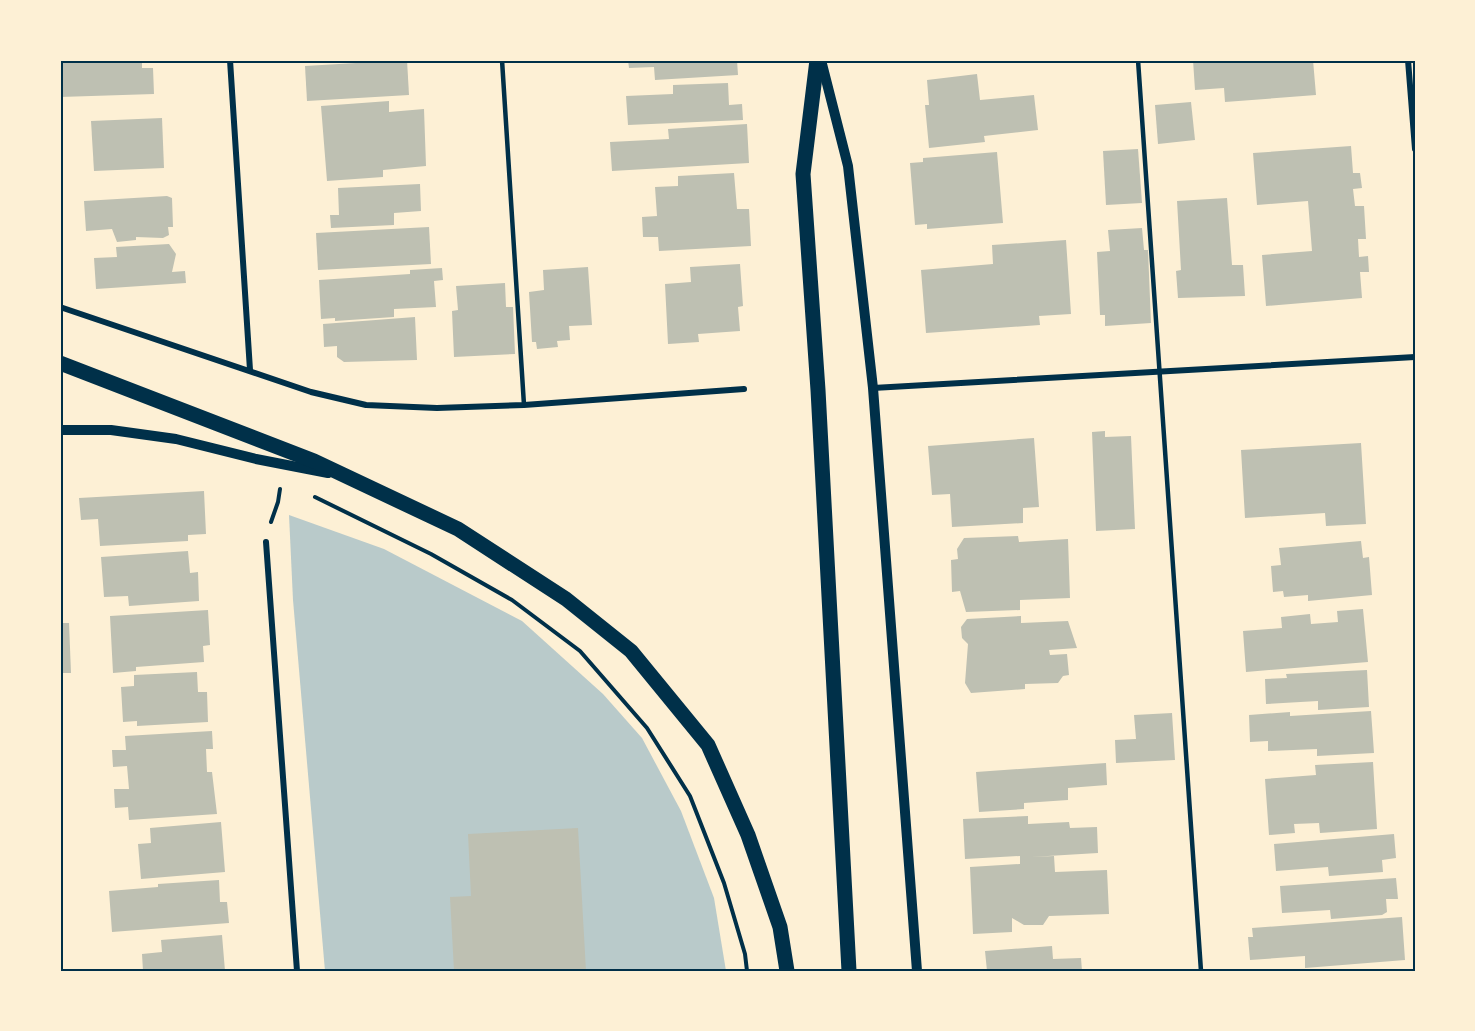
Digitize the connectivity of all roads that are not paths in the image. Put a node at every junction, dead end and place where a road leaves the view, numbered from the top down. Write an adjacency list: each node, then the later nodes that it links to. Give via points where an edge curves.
1 (230, 60): 10 (street)
2 (502, 60): 14 (lane)
3 (819, 60): 12 (street, via 848,166); 20 (main road, via 803,174)
4 (1138, 60): 11 (lane)
5 (1408, 60): 6 (street)
6 (1415, 149)
7 (60, 307): 10 (street)
8 (1415, 357): 11 (street)
9 (60, 363): 16 (main road, via 314,461)
10 (250, 370): 14 (street, via 311,392 366,405)
11 (1160, 371): 12 (street); 22 (lane)
12 (873, 388): 21 (street)
13 (744, 389): 14 (street)
14 (524, 405)
15 (60, 430): 16 (street, via 111,430 176,440)
16 (342, 476): 19 (main road, via 458,529 566,599 631,651 708,745 752,845 780,927)
17 (266, 542): 18 (street)
18 (297, 971)
19 (787, 971)
20 (849, 971)
21 (917, 971)
22 (1201, 971)

